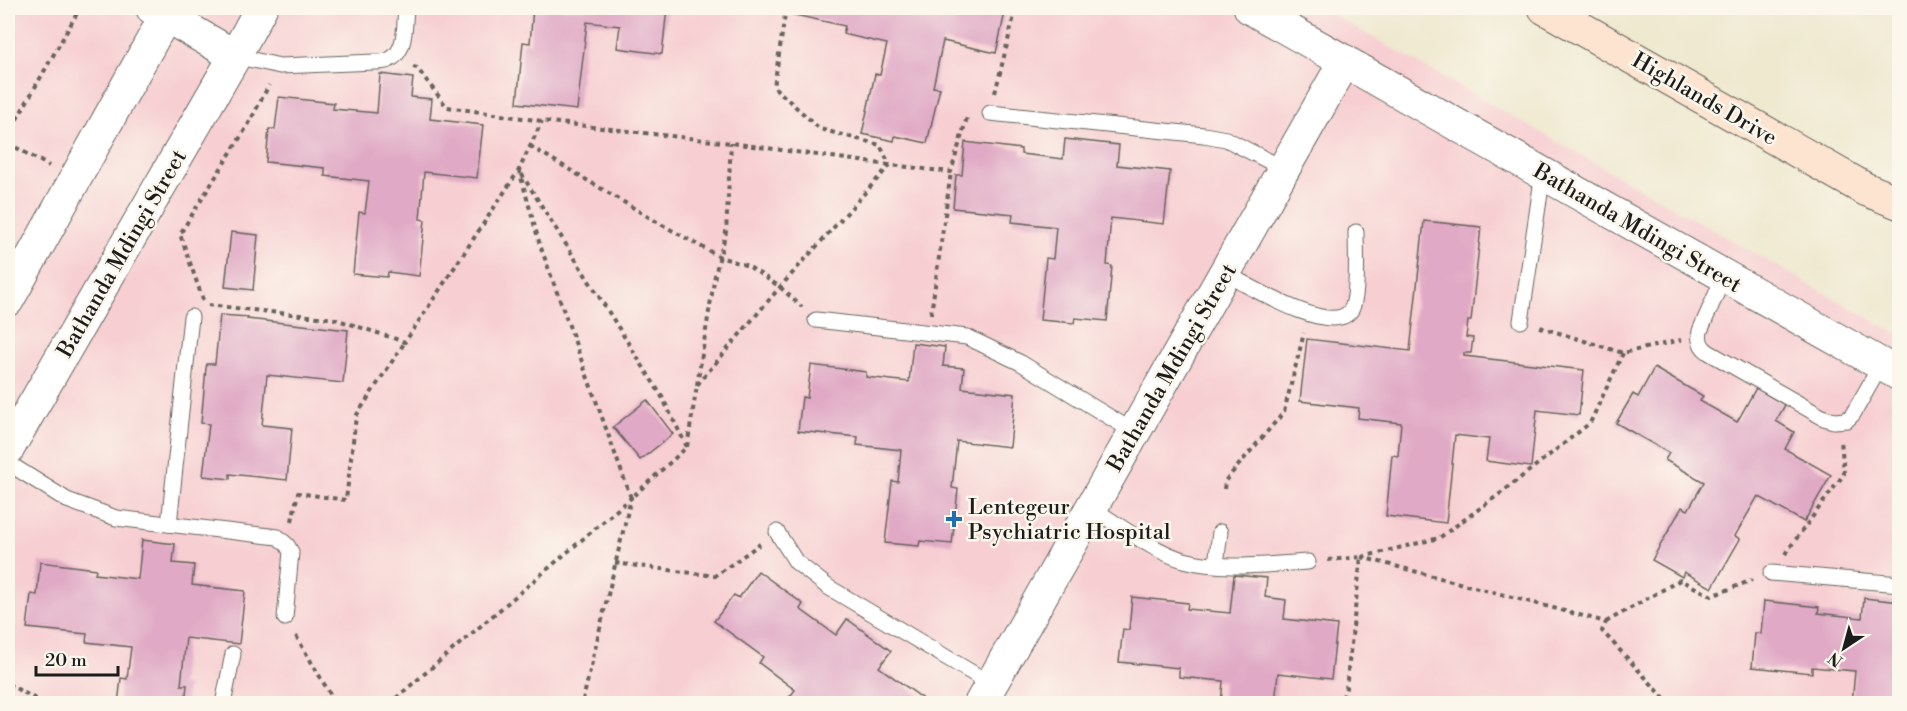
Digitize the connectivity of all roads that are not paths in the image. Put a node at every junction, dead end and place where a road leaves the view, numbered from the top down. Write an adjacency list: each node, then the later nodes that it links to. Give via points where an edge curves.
1 (261, 8): 6 (street, Bathanda Mdingi Street)
2 (406, 8): 6 (lane, via 403,42 389,60 280,66)
3 (1250, 8): 7 (street, Bathanda Mdingi Street)
4 (1545, 8): 11 (main road, Highlands Drive)
5 (162, 10): 6 (street); 17 (street)
6 (235, 56): 23 (street, Bathanda Mdingi Street)
7 (1345, 61): 9 (street, Bathanda Mdingi Street); 10 (street, Bathanda Mdingi Street)
8 (990, 113): 9 (lane, via 1226,139)
9 (1284, 169): 15 (street, Bathanda Mdingi Street)
10 (1543, 173): 16 (street, Bathanda Mdingi Street); 20 (lane)
11 (1865, 189): 12 (main road, Highlands Drive); 13 (main road, Highlands Drive)
12 (1899, 203)
13 (1899, 216)
14 (1356, 232): 15 (lane, via 1355,297 1350,311 1342,317 1308,315)
15 (1225, 273): 22 (street, Bathanda Mdingi Street)
16 (1724, 276): 21 (street, Bathanda Mdingi Street); 21 (lane, via 1699,336 1702,348 1824,418 1847,420)
17 (8, 300)
18 (191, 317): 26 (lane)
19 (816, 320): 22 (lane, via 966,337 1021,363)
20 (1521, 321)
21 (1890, 370)
22 (1134, 432): 25 (street, Bathanda Mdingi Street)
23 (8, 449)
24 (8, 463): 26 (lane, via 91,510 116,518)
25 (1091, 508): 30 (lane, via 1183,560); 35 (street, Bathanda Mdingi Street)
26 (169, 524): 33 (lane, via 272,535 283,540 291,560)
27 (777, 532): 35 (lane, via 796,561 828,587)
28 (1220, 532): 30 (lane)
29 (1308, 562): 30 (lane)
30 (1216, 564)
31 (1771, 573): 32 (lane)
32 (1899, 584)
33 (285, 618)
34 (233, 654): 36 (lane)
35 (986, 694)
36 (223, 704)

